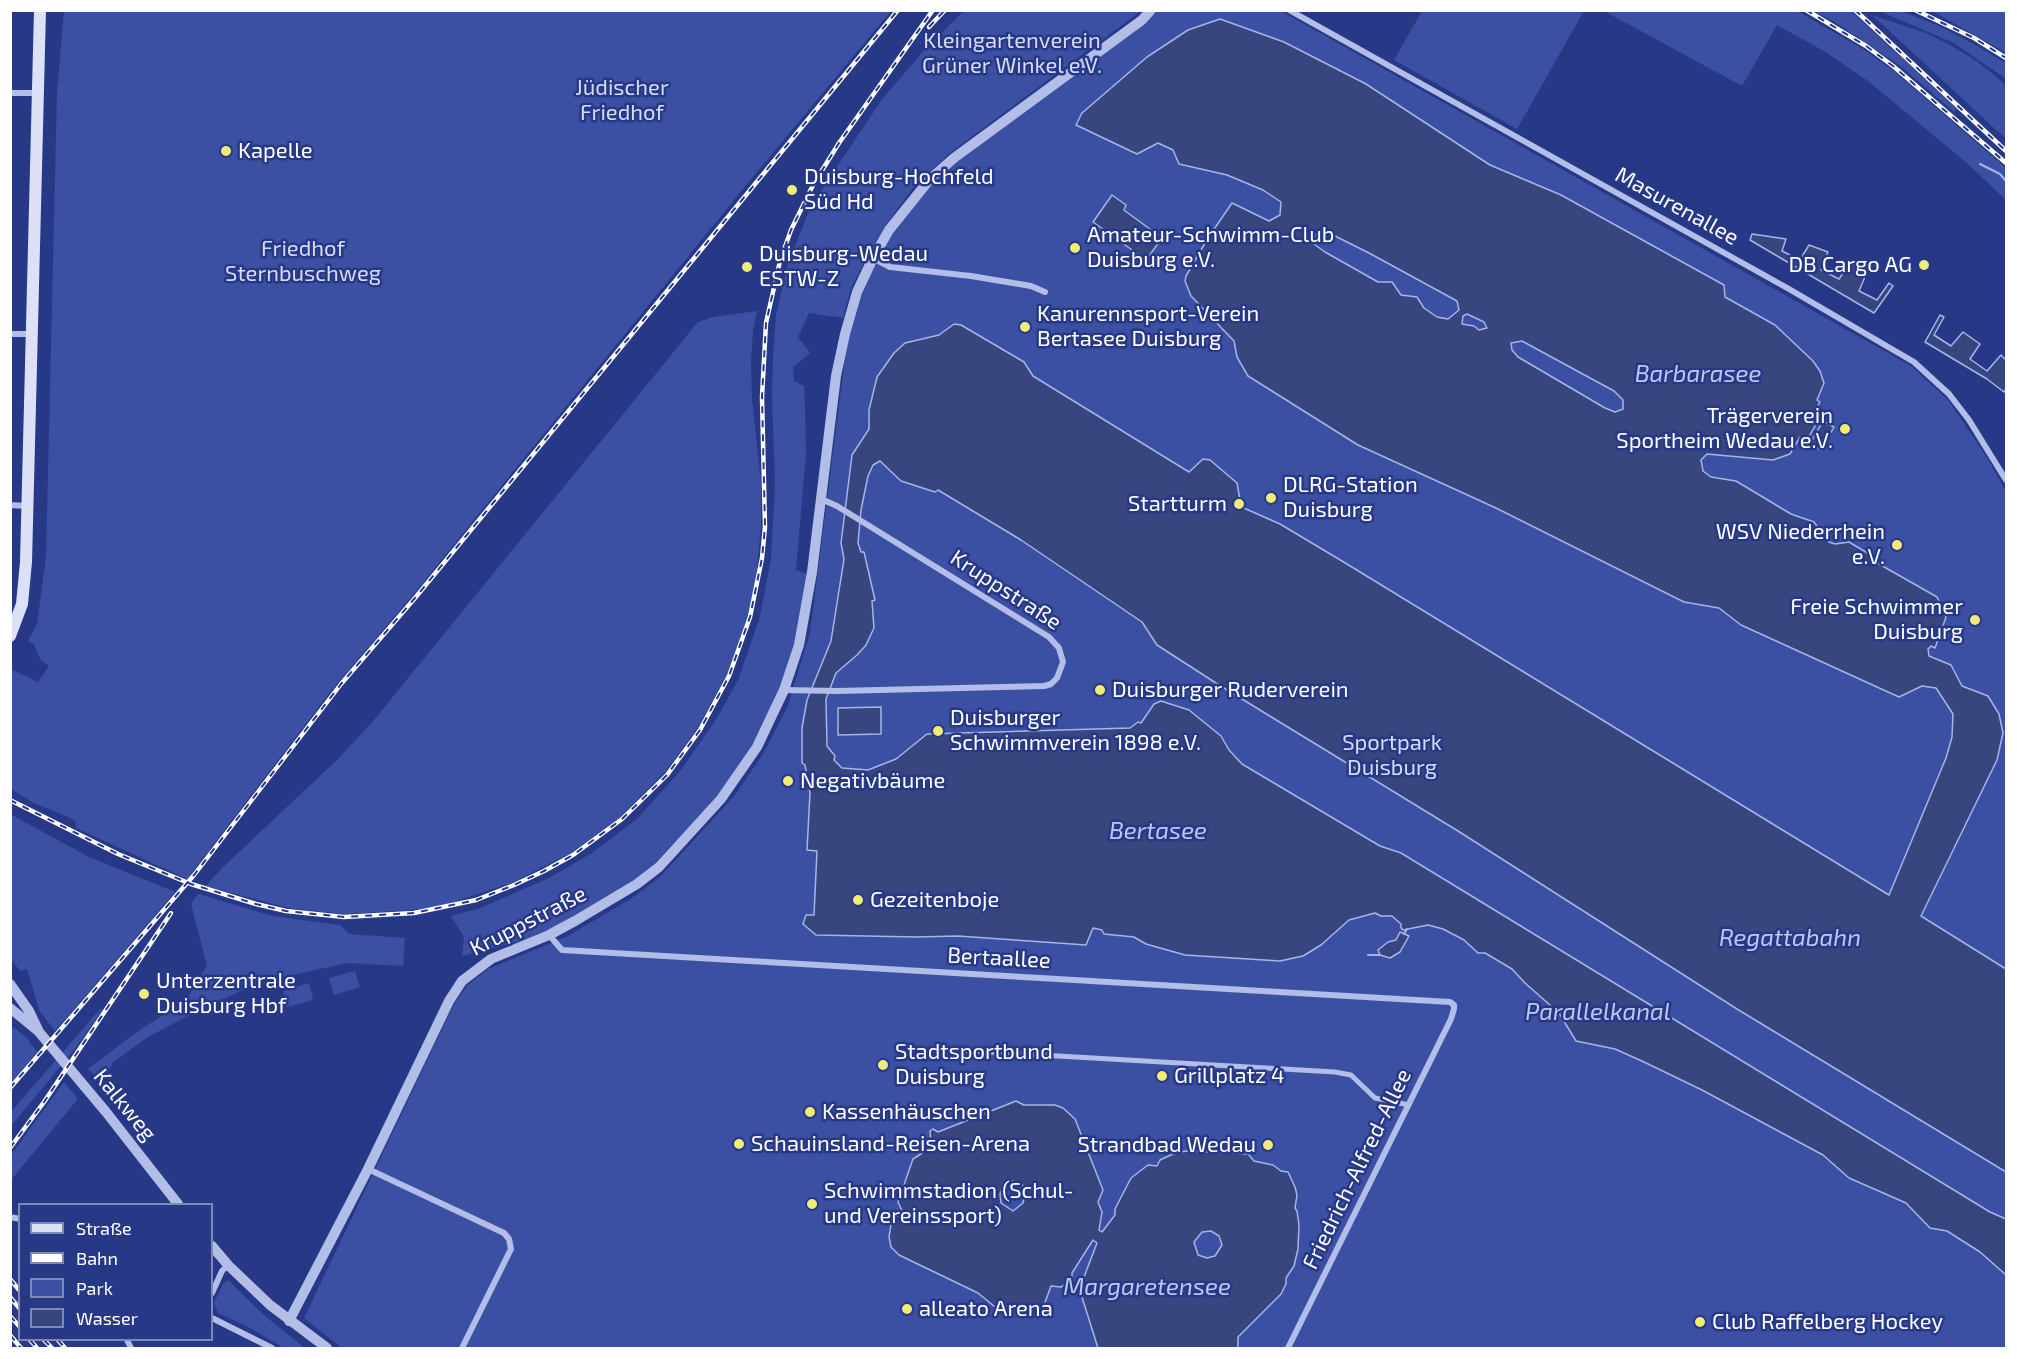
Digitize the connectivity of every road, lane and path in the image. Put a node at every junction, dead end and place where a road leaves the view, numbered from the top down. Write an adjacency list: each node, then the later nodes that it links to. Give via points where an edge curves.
1 (40, 10): 5 (main road)
2 (1151, 10): 6 (street, Kruppstraße, via 930,179 889,230)
3 (1288, 10): 10 (street, Masurenallee, via 1914,362 1949,394)
4 (10, 93): 5 (street)
5 (37, 93): 9 (main road)
6 (873, 258): 7 (street, via 890,267 981,278); 11 (street, Kruppstraße, via 857,292 845,334)
7 (1045, 292)
8 (10, 334): 9 (street)
9 (32, 334): 13 (main road)
10 (2007, 480)
11 (821, 499): 15 (street, Kruppstraße, via 806,612); 15 (street, Kruppstraße, via 1049,637 1059,648 1063,662 1057,678 1044,686)
12 (10, 505): 13 (street)
13 (28, 506): 14 (main road, via 24,591)
14 (10, 636)
15 (784, 690): 16 (street, Kruppstraße, via 740,774 659,867)
16 (549, 935): 18 (street, Bertaallee, via 562,950); 23 (street, Kruppstraße, via 491,959 460,984)
17 (10, 984): 20 (street, Kalkweg)
18 (1454, 1005): 22 (street, Friedrich-Alfred-Allee, via 1451,1019)
19 (10, 1008): 20 (street, Kalkweg)
20 (39, 1032): 24 (street, Kalkweg)
21 (937, 1049): 22 (street, via 1335,1072 1351,1075 1376,1098)
22 (1409, 1105): 33 (street, Friedrich-Alfred-Allee)
23 (368, 1168): 29 (street, Kruppstraße); 32 (street, via 504,1233 509,1239 511,1249)
24 (177, 1203)
25 (213, 1247): 26 (street)
26 (228, 1266): 27 (street); 29 (street)
27 (213, 1291)
28 (213, 1318): 30 (street)
29 (289, 1321): 31 (street)
30 (272, 1348)
31 (327, 1348)
32 (462, 1348)
33 (1288, 1348)

